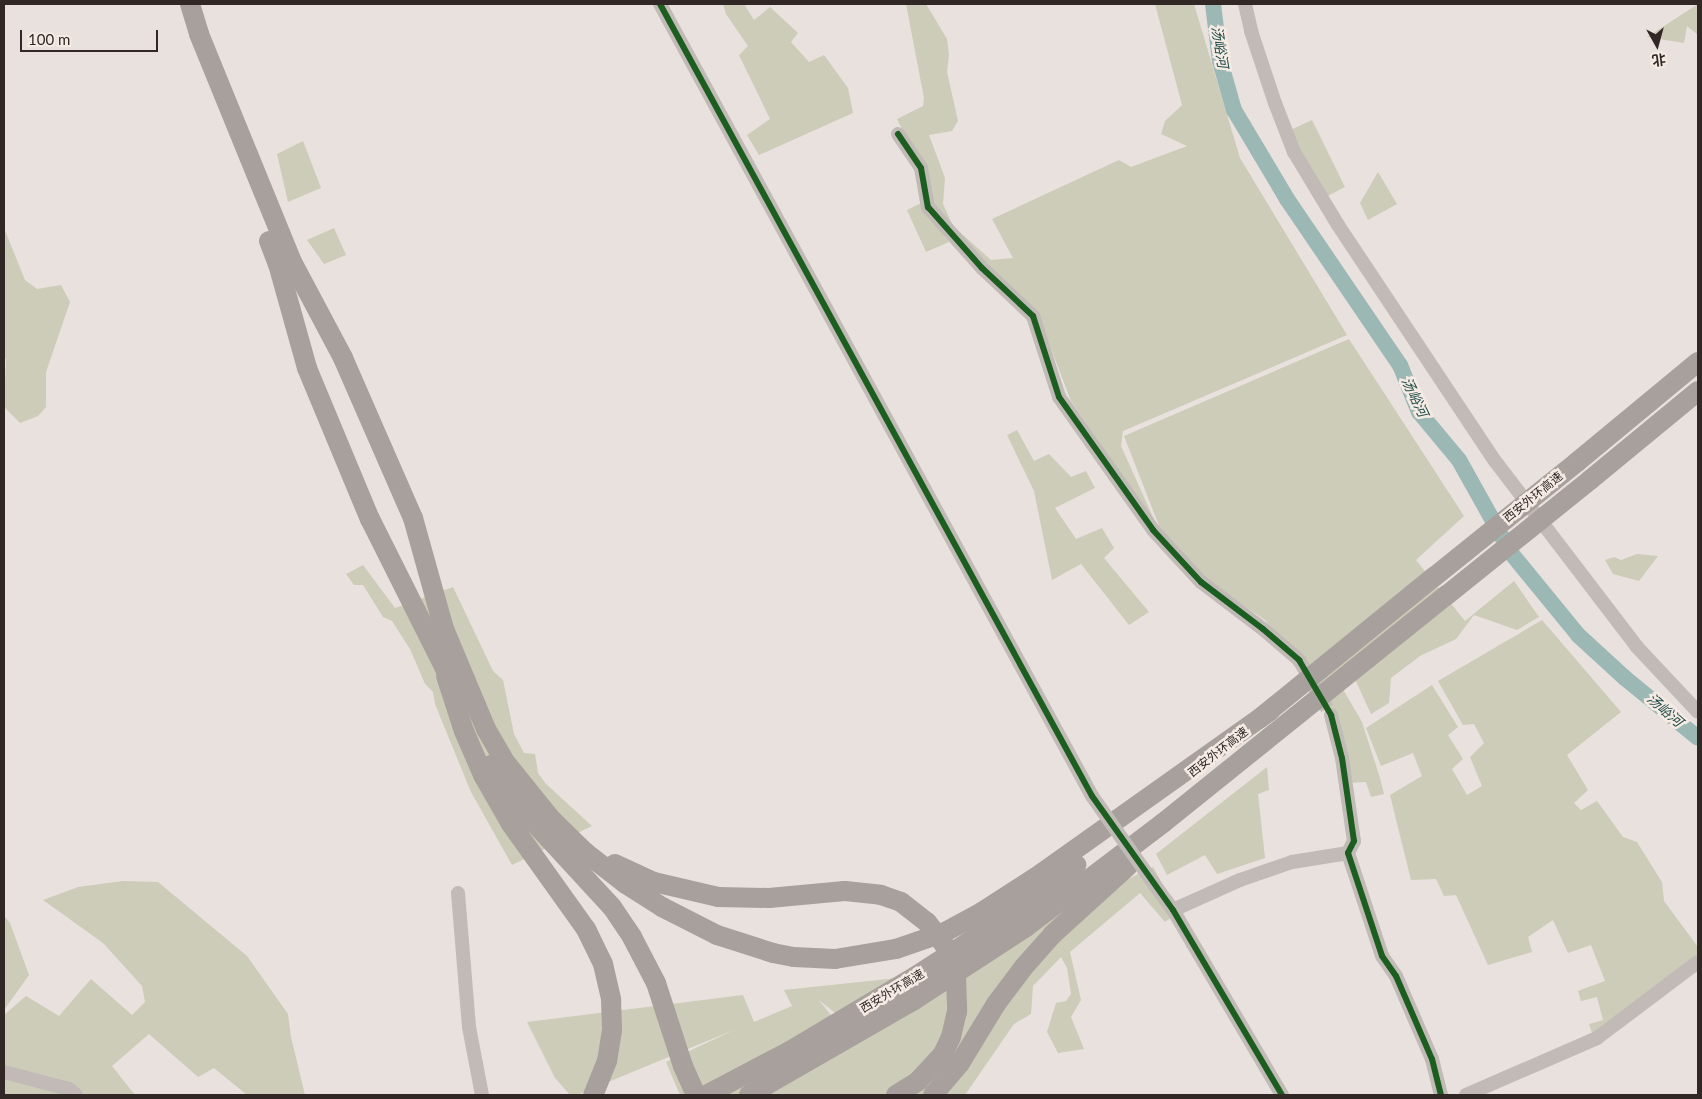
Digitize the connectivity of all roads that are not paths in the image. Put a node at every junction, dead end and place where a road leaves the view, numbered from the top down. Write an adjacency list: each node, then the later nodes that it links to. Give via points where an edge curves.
1 (178, 4): 8 (highway, via 188,38 278,264 307,368 370,519)
2 (190, 4): 14 (highway, via 199,34 291,260 343,358 413,518 444,629 486,729 506,763)
3 (660, 4): 17 (street, bridge, via 1092,796)
4 (1245, 4): 11 (street, via 1257,49 1294,152 1338,225 1495,461 1637,647)
5 (898, 134): 9 (street, via 921,168 928,207 982,268 1033,316 1060,397 1153,530 1201,582)
6 (1698, 362): 10 (highway, 西安外环高速, bridge)
7 (1698, 391): 13 (highway, 西安外环高速, bridge)
8 (438, 653): 22 (highway, via 482,775 511,824 586,928 603,964 611,1000 612,1030 606,1060); 23 (highway, via 478,739 502,781 540,830 612,907 632,937 656,983)
9 (1299, 660)
10 (1270, 711): 14 (highway, via 982,912 924,940 853,958 794,957 755,949 717,936 626,884 586,853); 24 (highway, 西安外环高速, via 1012,914 876,1001)
11 (1698, 712)
12 (1331, 715): 15 (street, via 1342,758 1354,841)
13 (1253, 750): 25 (highway, 西安外环高速, via 1026,927 914,1000); 27 (highway, via 1053,934 1011,983 960,1063)
14 (551, 819): 26 (highway, bridge, via 624,869 682,890 740,898 851,892 881,895 900,902 927,922 945,946 956,977 957,1011 943,1054 918,1081)
15 (1348, 854): 17 (street, via 1292,862 1240,880); 29 (street, via 1382,956 1396,976 1432,1059)
16 (458, 893): 21 (street, via 469,1027)
17 (1172, 910): 28 (street)
18 (1698, 962): 30 (street, via 1597,1038)
19 (4, 1072): 20 (street, via 69,1089)
20 (76, 1095)
21 (482, 1095)
22 (593, 1095)
23 (696, 1095)
24 (706, 1095)
25 (750, 1095)
26 (896, 1095)
27 (933, 1095)
28 (1282, 1095)
29 (1441, 1095)
30 (1466, 1095)

